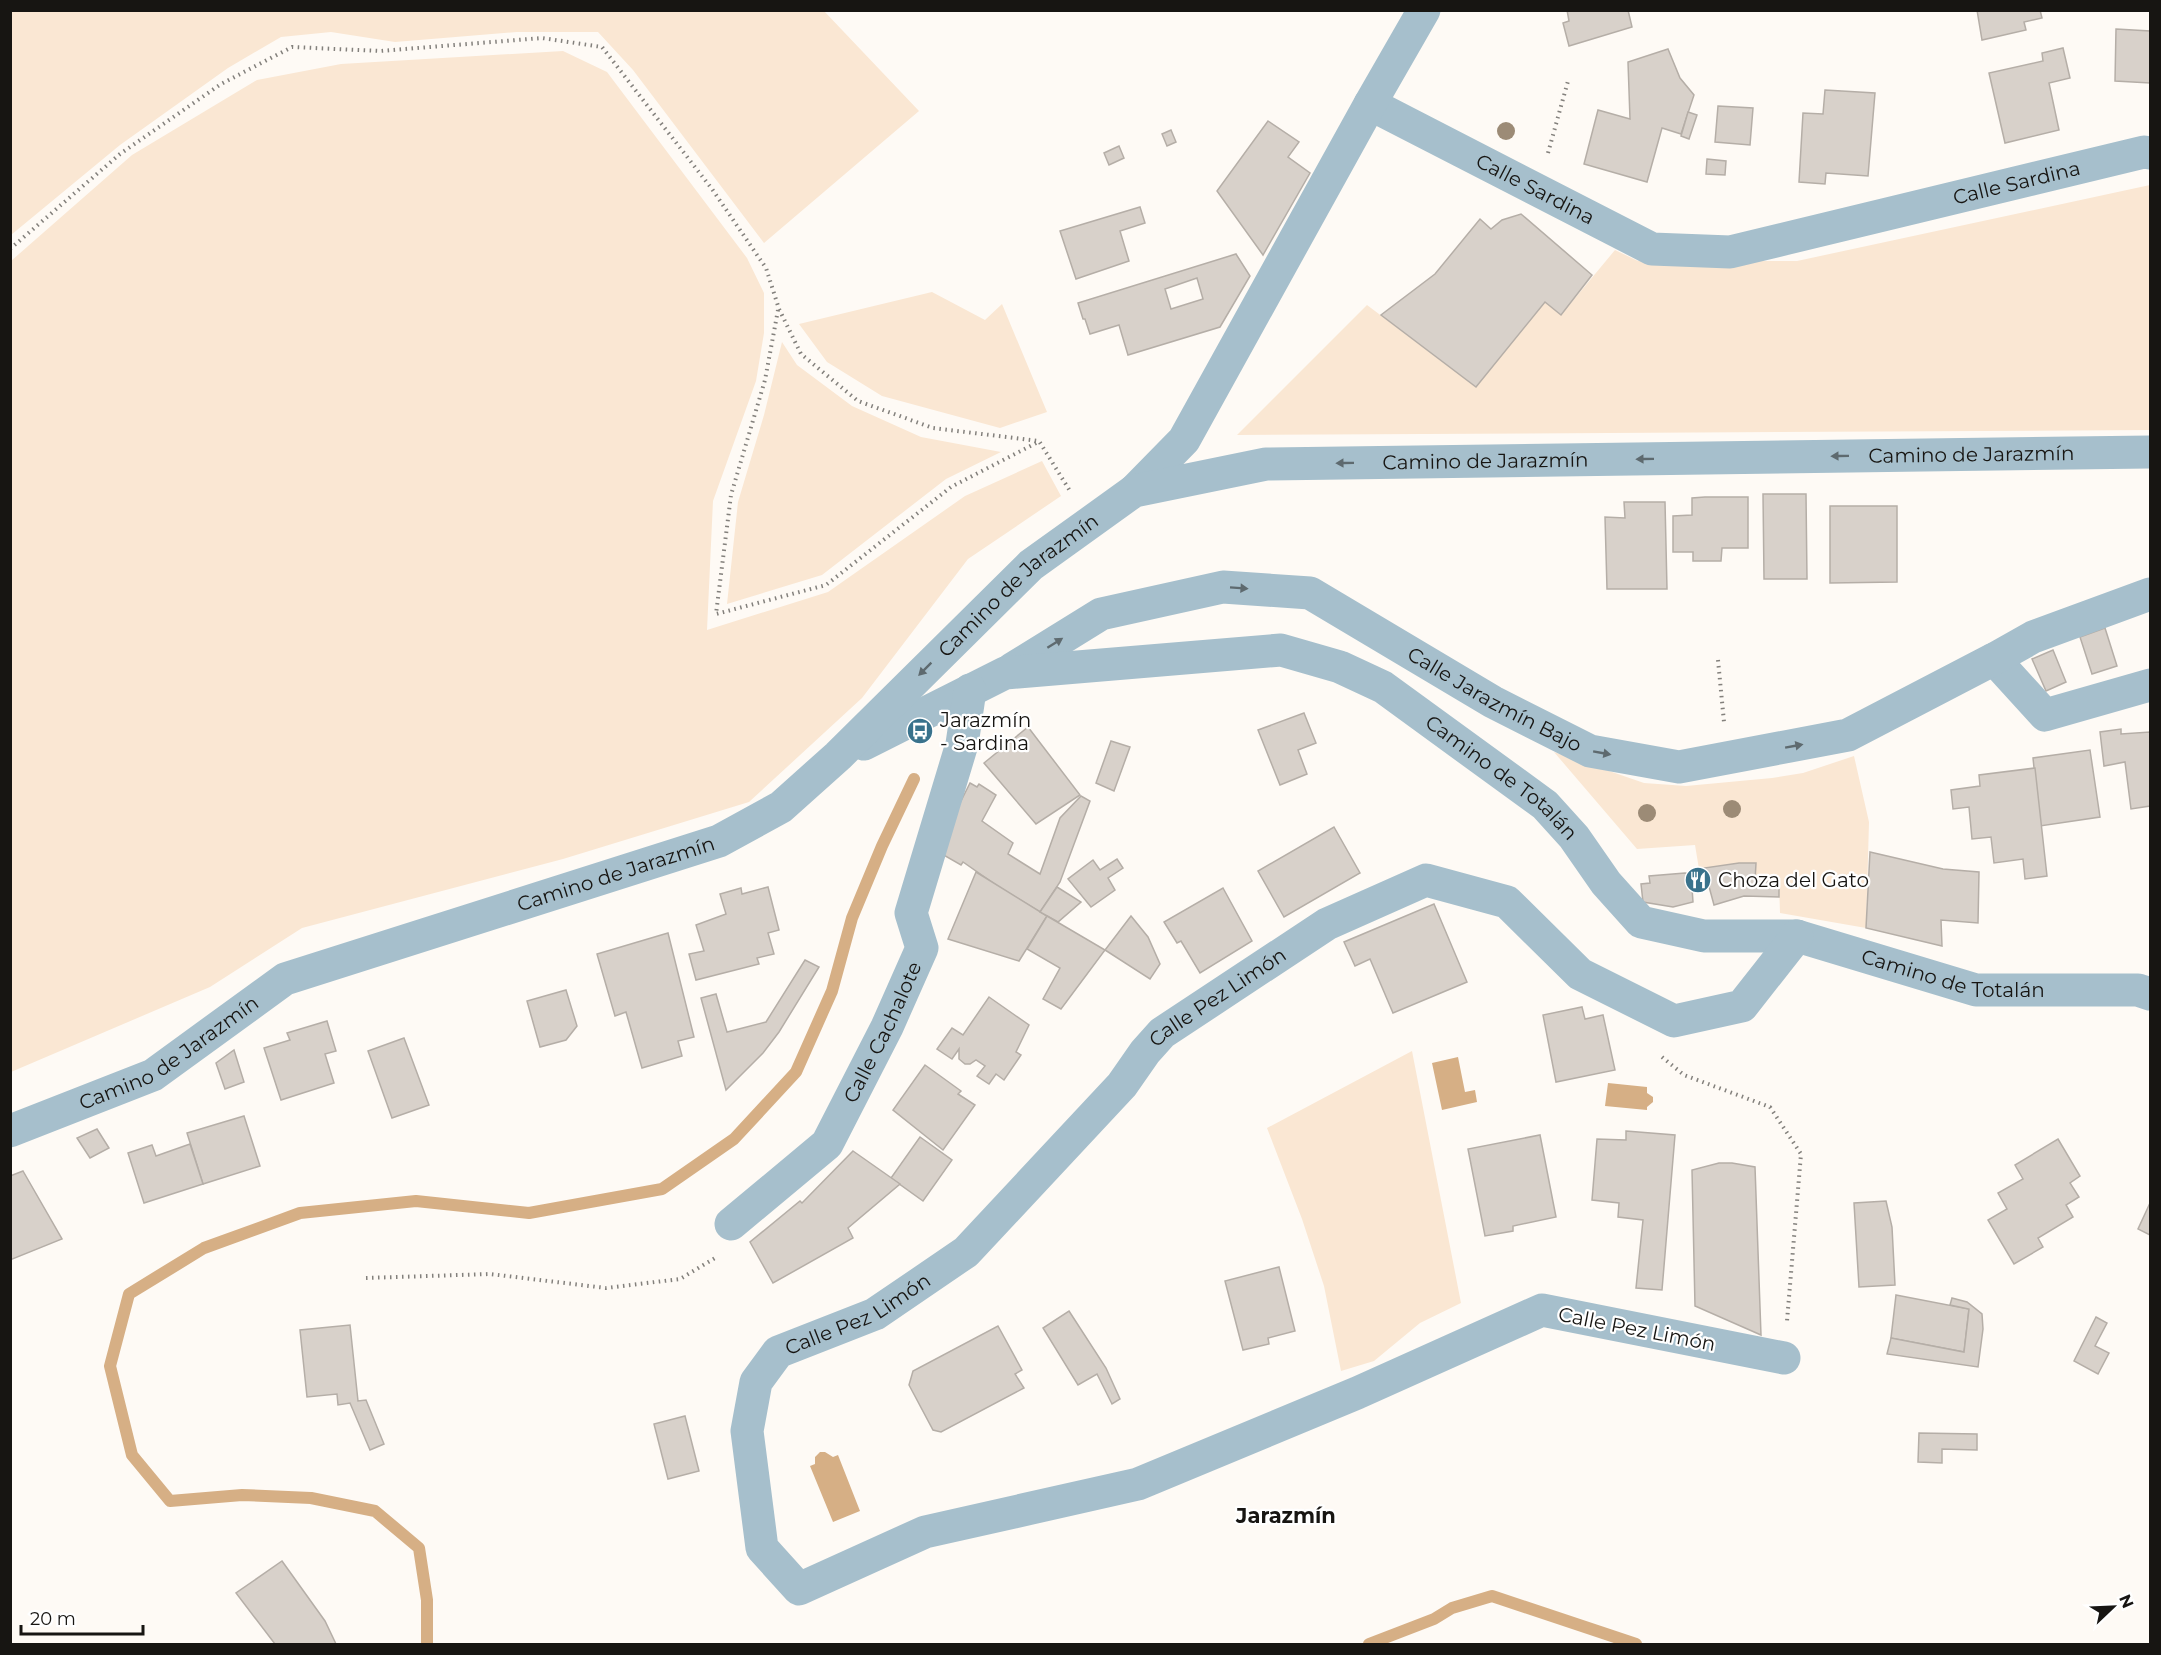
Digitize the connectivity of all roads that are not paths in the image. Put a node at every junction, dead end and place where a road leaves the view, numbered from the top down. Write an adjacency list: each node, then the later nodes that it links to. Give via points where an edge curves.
1 (1424, 10): 2 (street)
2 (1370, 104): 3 (street, Calle Sardina, via 1652,249 1730,252); 5 (street, via 1184,440)
3 (2151, 153)
4 (2151, 452): 5 (street, Camino de Jarazmín, one-way to 5, via 1266,464)
5 (1134, 492): 11 (street, Camino de Jarazmín, one-way to 11, via 1031,565)
6 (2151, 594): 7 (street, Calle Jarazmín Bajo, via 2033,637)
7 (1994, 659): 8 (street, Calle Jarazmín Bajo, one-way to 7, via 1101,614 1223,587 1310,593 1493,702 1590,751 1679,766 1848,735); 9 (street, via 2045,715)
8 (1005, 673): 10 (street, Camino de Totalán); 12 (street, Camino de Totalán, via 1281,650 1340,667 1383,687 1545,805 1641,922 1704,936)
9 (2151, 685)
10 (969, 690): 11 (street, Camino de Totalán); 15 (street, Calle Cachalote, via 962,744 911,913 922,948 887,1027 827,1143)
11 (838, 756): 14 (street, Camino de Jarazmín, via 781,807 719,842 285,979 153,1075)
12 (1797, 936): 13 (street, Camino de Totalán, via 1976,990 2138,990); 16 (street, Calle Pez Limón, via 1742,1006 1674,1021 1580,974 1507,902 1426,880 1327,924 1162,1033 1122,1085 966,1252 875,1314 778,1352 756,1382 747,1431 762,1548 800,1588 925,1532 1138,1484 1357,1393 1542,1310)
13 (2151, 994)
14 (10, 1131)
15 (731, 1224)
16 (1784, 1358)

